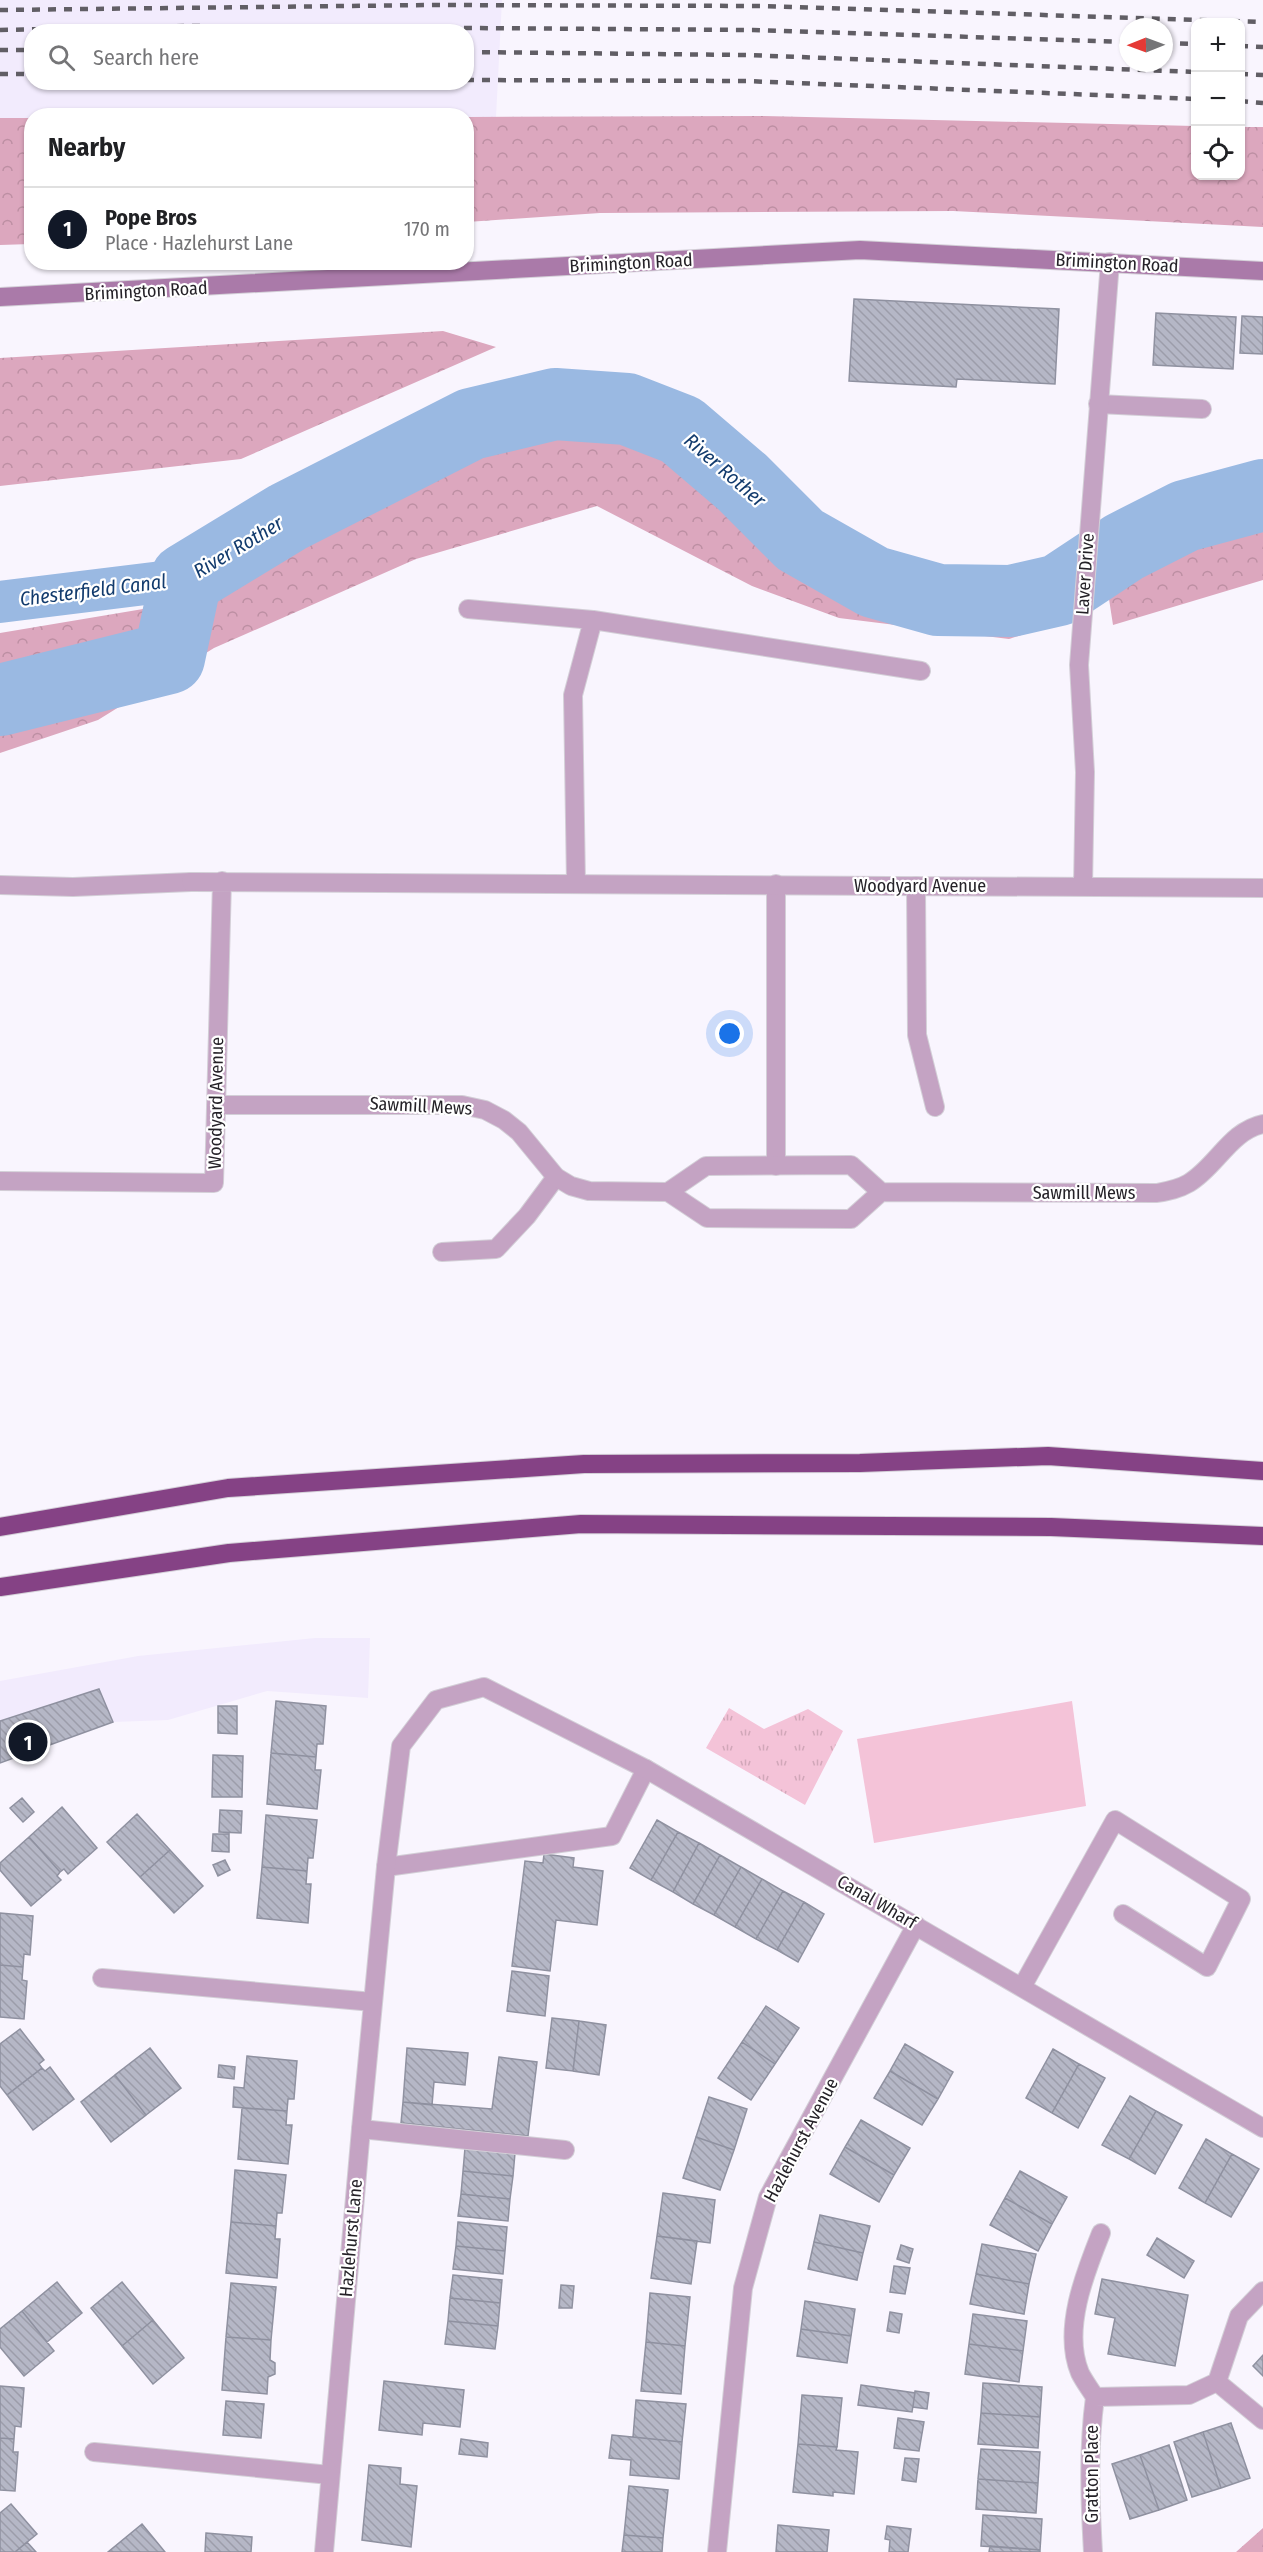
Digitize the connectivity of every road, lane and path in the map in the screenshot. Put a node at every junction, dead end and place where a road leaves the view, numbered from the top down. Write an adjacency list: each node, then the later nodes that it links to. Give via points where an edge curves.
1 (1110, 262): 2 (main road, Brimington Road); 3 (main road, Brimington Road, via 860,250); 4 (street, Laver Drive)
2 (1263, 271)
3 (0, 297)
4 (1098, 404): 5 (street); 14 (street, Laver Drive, via 1079,665 1085,772)
5 (1202, 409)
6 (468, 609): 7 (street)
7 (593, 620): 8 (street); 10 (street, via 573,695)
8 (921, 671)
9 (222, 881): 10 (street, Woodyard Avenue); 12 (street, Woodyard Avenue, via 73,887); 16 (street, Woodyard Avenue)
10 (576, 884): 11 (street, Woodyard Avenue)
11 (776, 884): 13 (street, Woodyard Avenue); 19 (street)
12 (0, 885)
13 (916, 886): 14 (street, Woodyard Avenue); 17 (street, via 917,1035)
14 (1083, 887): 15 (street, Woodyard Avenue)
15 (1263, 888)
16 (216, 1105): 20 (street, Sawmill Mews, via 435,1104 485,1110 519,1132); 21 (street, Woodyard Avenue, via 214,1183)
17 (934, 1107)
18 (1263, 1124): 23 (street, Sawmill Mews, via 1239,1134 1188,1184 1166,1191)
19 (776, 1166): 22 (street, via 706,1166); 23 (street, via 851,1165)
20 (556, 1177): 22 (street, Sawmill Mews, via 589,1191); 24 (street, via 496,1249)
21 (0, 1181)
22 (668, 1192): 23 (street, via 707,1218 851,1219)
23 (881, 1192)
24 (442, 1252)
25 (1263, 1471): 26 (highway, via 1048,1456 860,1463 584,1464 228,1488)
26 (0, 1527)
27 (1263, 1536): 28 (highway, via 1051,1527 581,1524 229,1553)
28 (0, 1587)
29 (484, 1687): 30 (street, Canal Wharf); 31 (street, Hazlehurst Lane, via 436,1700 401,1746)
30 (646, 1769): 31 (street, via 612,1836); 33 (street, Canal Wharf)
31 (386, 1867): 36 (street, Hazlehurst Lane)
32 (1123, 1914): 35 (street, via 1207,1967 1241,1899 1115,1820)
33 (916, 1925): 35 (street, Canal Wharf); 48 (street, Hazlehurst Avenue, via 768,2197 743,2288)
34 (102, 1978): 36 (street)
35 (1022, 1987): 38 (street, Canal Wharf)
36 (373, 2002): 37 (street, Hazlehurst Lane)
37 (361, 2128): 39 (street); 46 (street, Hazlehurst Lane)
38 (1263, 2128)
39 (565, 2150)
40 (1101, 2233): 43 (street, via 1081,2283 1074,2346 1080,2373)
41 (1263, 2291): 42 (street, via 1239,2316)
42 (1217, 2382): 43 (street, via 1190,2395); 44 (street)
43 (1095, 2397): 49 (street, Gratton Place, via 1089,2486)
44 (1263, 2420)
45 (94, 2452): 46 (street)
46 (330, 2475): 47 (street, Hazlehurst Lane)
47 (324, 2552)
48 (717, 2552)
49 (1093, 2552)

